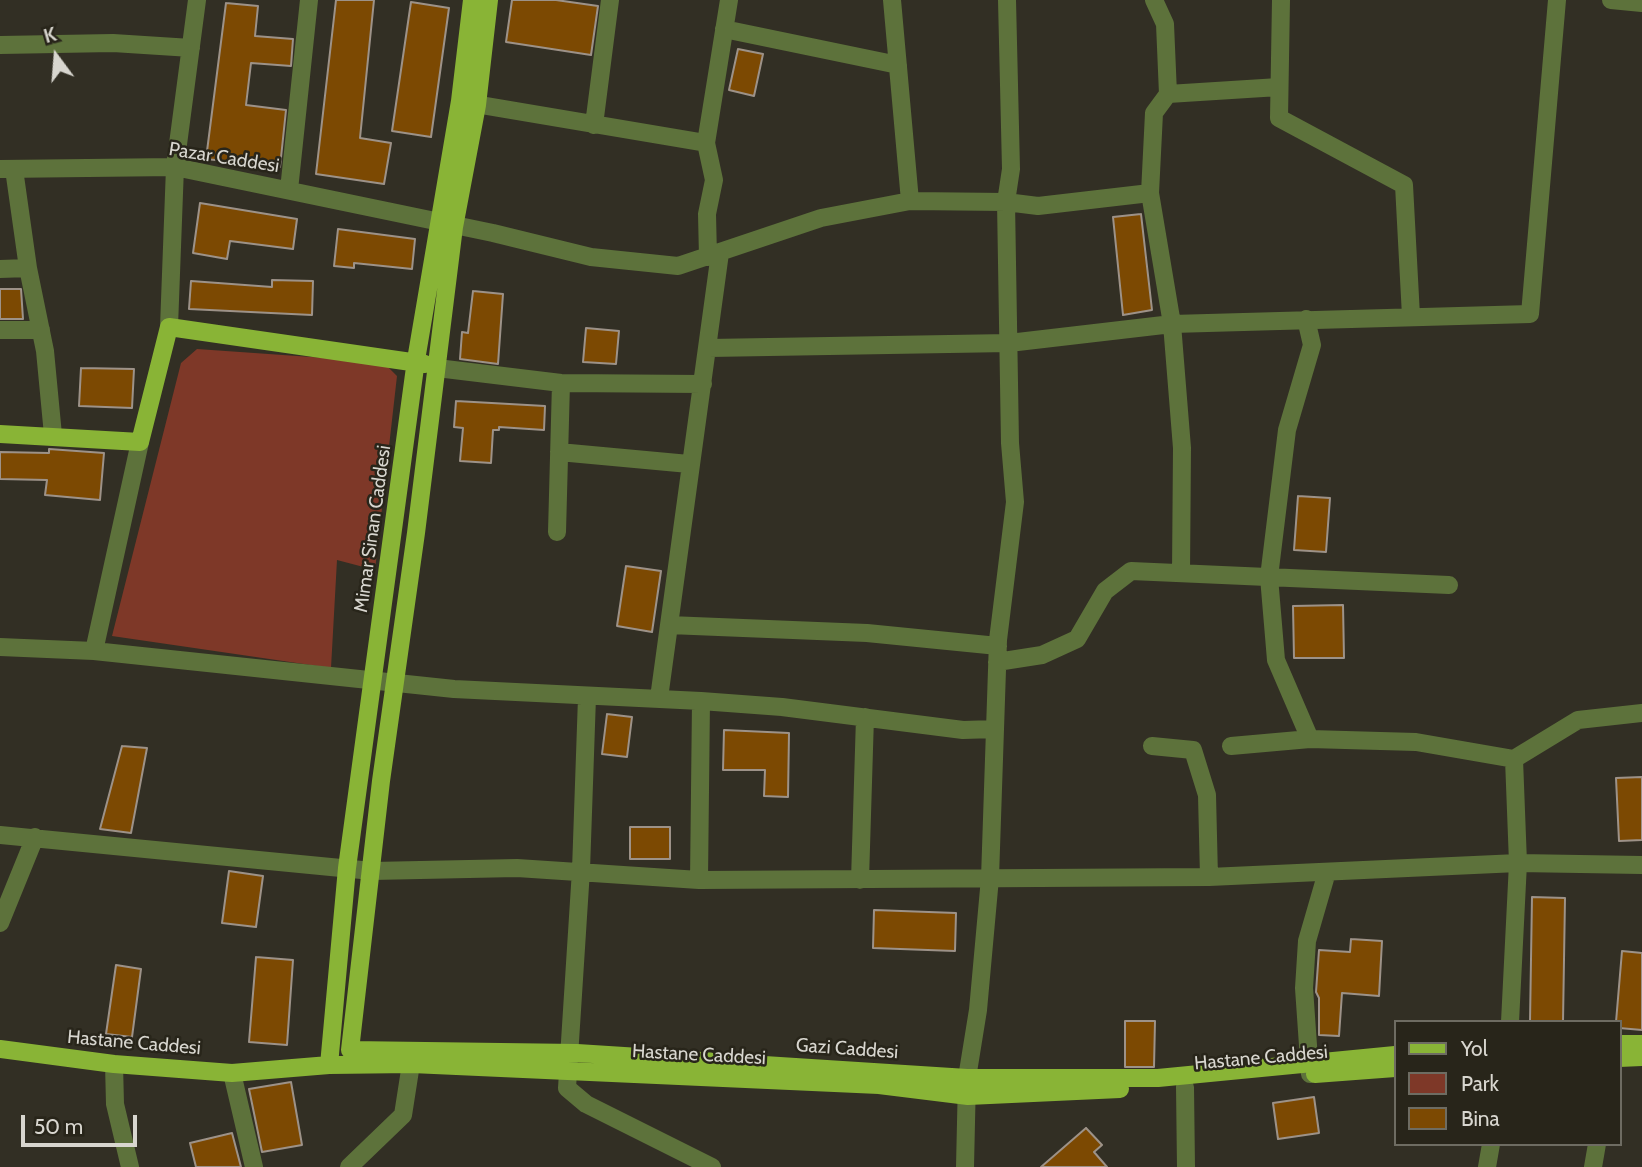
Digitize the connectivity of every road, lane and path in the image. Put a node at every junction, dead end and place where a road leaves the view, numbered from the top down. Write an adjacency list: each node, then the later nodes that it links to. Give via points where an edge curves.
1 (197, 0): 16 (street)
2 (309, 0): 25 (street)
3 (472, 0): 20 (main road, Mimar Sinan Caddesi)
4 (489, 0): 20 (main road, Mimar Sinan Caddesi)
5 (610, 0): 21 (street)
6 (729, 0): 14 (street)
7 (892, 0): 17 (street)
8 (1007, 0): 28 (street, via 1010,169)
9 (1154, 0): 19 (street, via 1165,24)
10 (1281, 0): 18 (street)
11 (1557, 0): 33 (street, via 1530,314)
12 (1611, 0): 13 (street)
13 (1642, 3)
14 (724, 29): 17 (street); 22 (street)
15 (0, 45): 16 (street, via 113,43)
16 (191, 48): 23 (street)
17 (898, 65): 27 (street)
18 (1279, 86): 19 (street); 33 (street, via 1279,118 1404,185)
19 (1168, 94): 26 (street, via 1154,113)
20 (469, 103): 21 (street); 29 (main road, Mimar Sinan Caddesi)
21 (594, 125): 22 (street)
22 (706, 143): 30 (street, via 714,180 707,214)
23 (175, 167): 24 (street, Pazar Caddesi); 25 (street, Pazar Caddesi); 36 (street)
24 (7, 169): 31 (street)
25 (289, 190): 29 (street, Pazar Caddesi)
26 (1150, 193): 28 (street, Pazar Caddesi, via 1038,206); 35 (street)
27 (910, 201): 28 (street, Pazar Caddesi); 30 (street, Pazar Caddesi, via 821,218)
28 (1006, 202): 39 (street)
29 (445, 225): 30 (street, Pazar Caddesi, via 591,257 678,266); 41 (main road, Mimar Sinan Caddesi); 42 (main road, Mimar Sinan Caddesi)
30 (714, 255): 40 (street)
31 (28, 268): 32 (street); 38 (street)
32 (0, 269)
33 (1411, 316): 34 (street)
34 (1306, 319): 35 (street); 52 (street, via 1312,345 1287,430)
35 (1172, 324): 39 (street); 51 (street, via 1182,448)
36 (169, 327): 41 (main road); 47 (main road)
37 (0, 330): 38 (street)
38 (41, 330): 46 (street)
39 (1009, 343): 40 (street); 57 (street, via 1015,502)
40 (709, 348): 44 (street)
41 (416, 360): 42 (main road); 58 (main road, Mimar Sinan Caddesi)
42 (437, 368): 43 (street); 59 (main road, Mimar Sinan Caddesi)
43 (561, 383): 44 (street); 48 (street)
44 (703, 384): 49 (street)
45 (0, 434): 46 (main road)
46 (53, 435): 47 (main road)
47 (140, 442): 56 (street)
48 (559, 452): 49 (street); 50 (street)
49 (689, 464): 54 (street)
50 (557, 532)
51 (1181, 573): 52 (street); 57 (street, via 1131,571 1105,591 1077,639 1042,655)
52 (1269, 577): 53 (street); 66 (street, via 1276,660)
53 (1449, 585)
54 (669, 625): 57 (street, via 867,633); 61 (street)
55 (0, 647): 56 (street)
56 (94, 650): 58 (street)
57 (998, 654): 65 (street)
58 (373, 681): 59 (street); 74 (main road, Mimar Sinan Caddesi)
59 (395, 683): 60 (street); 76 (main road, Mimar Sinan Caddesi)
60 (587, 696): 61 (street); 75 (street)
61 (659, 698): 62 (street)
62 (701, 701): 64 (street); 80 (street)
63 (1642, 713): 69 (street, via 1578,720)
64 (865, 717): 65 (street, via 951,729); 81 (street)
65 (995, 729): 79 (street)
66 (1310, 739): 68 (street); 69 (street, via 1416,742)
67 (1152, 746): 78 (street, via 1194,750 1207,795)
68 (1231, 746)
69 (1514, 759): 72 (street)
70 (0, 835): 71 (street)
71 (35, 837): 74 (street); 82 (street)
72 (1518, 863): 73 (street); 77 (street); 83 (street)
73 (1642, 865)
74 (347, 868): 76 (street); 92 (main road, Mimar Sinan Caddesi)
75 (582, 870): 76 (street); 80 (street); 90 (street)
76 (372, 871): 86 (main road)
77 (1327, 872): 78 (street); 93 (street, via 1307,942 1304,988)
78 (1209, 877): 79 (street)
79 (990, 878): 81 (street); 96 (street)
80 (699, 880): 81 (street)
81 (860, 880)
82 (0, 923)
83 (1510, 1020)
84 (1642, 1044): 89 (main road)
85 (0, 1049): 91 (main road, Hastane Caddesi)
86 (350, 1050): 88 (main road); 92 (main road)
87 (1394, 1055): 93 (main road)
88 (413, 1057): 90 (main road, Hastane Caddesi); 92 (main road, Hastane Caddesi); 102 (street, via 403,1115)
89 (1625, 1057)
90 (567, 1061): 96 (main road, Hastane Caddesi, via 879,1085); 103 (street, via 567,1088 586,1104)
91 (114, 1064): 95 (main road, Hastane Caddesi); 100 (street, via 115,1104)
92 (329, 1065): 95 (main road, Hastane Caddesi)
93 (1310, 1068): 94 (main road, Hastane Caddesi); 96 (main road); 97 (main road, Hastane Caddesi)
94 (1394, 1068)
95 (232, 1073): 101 (street)
96 (968, 1087): 97 (main road, Hastane Caddesi); 104 (street)
97 (1185, 1087): 105 (street)
98 (1491, 1146): 106 (street)
99 (1597, 1146): 107 (street)
100 (130, 1167)
101 (254, 1167)
102 (349, 1167)
103 (712, 1167)
104 (965, 1167)
105 (1186, 1167)
106 (1487, 1167)
107 (1593, 1167)

